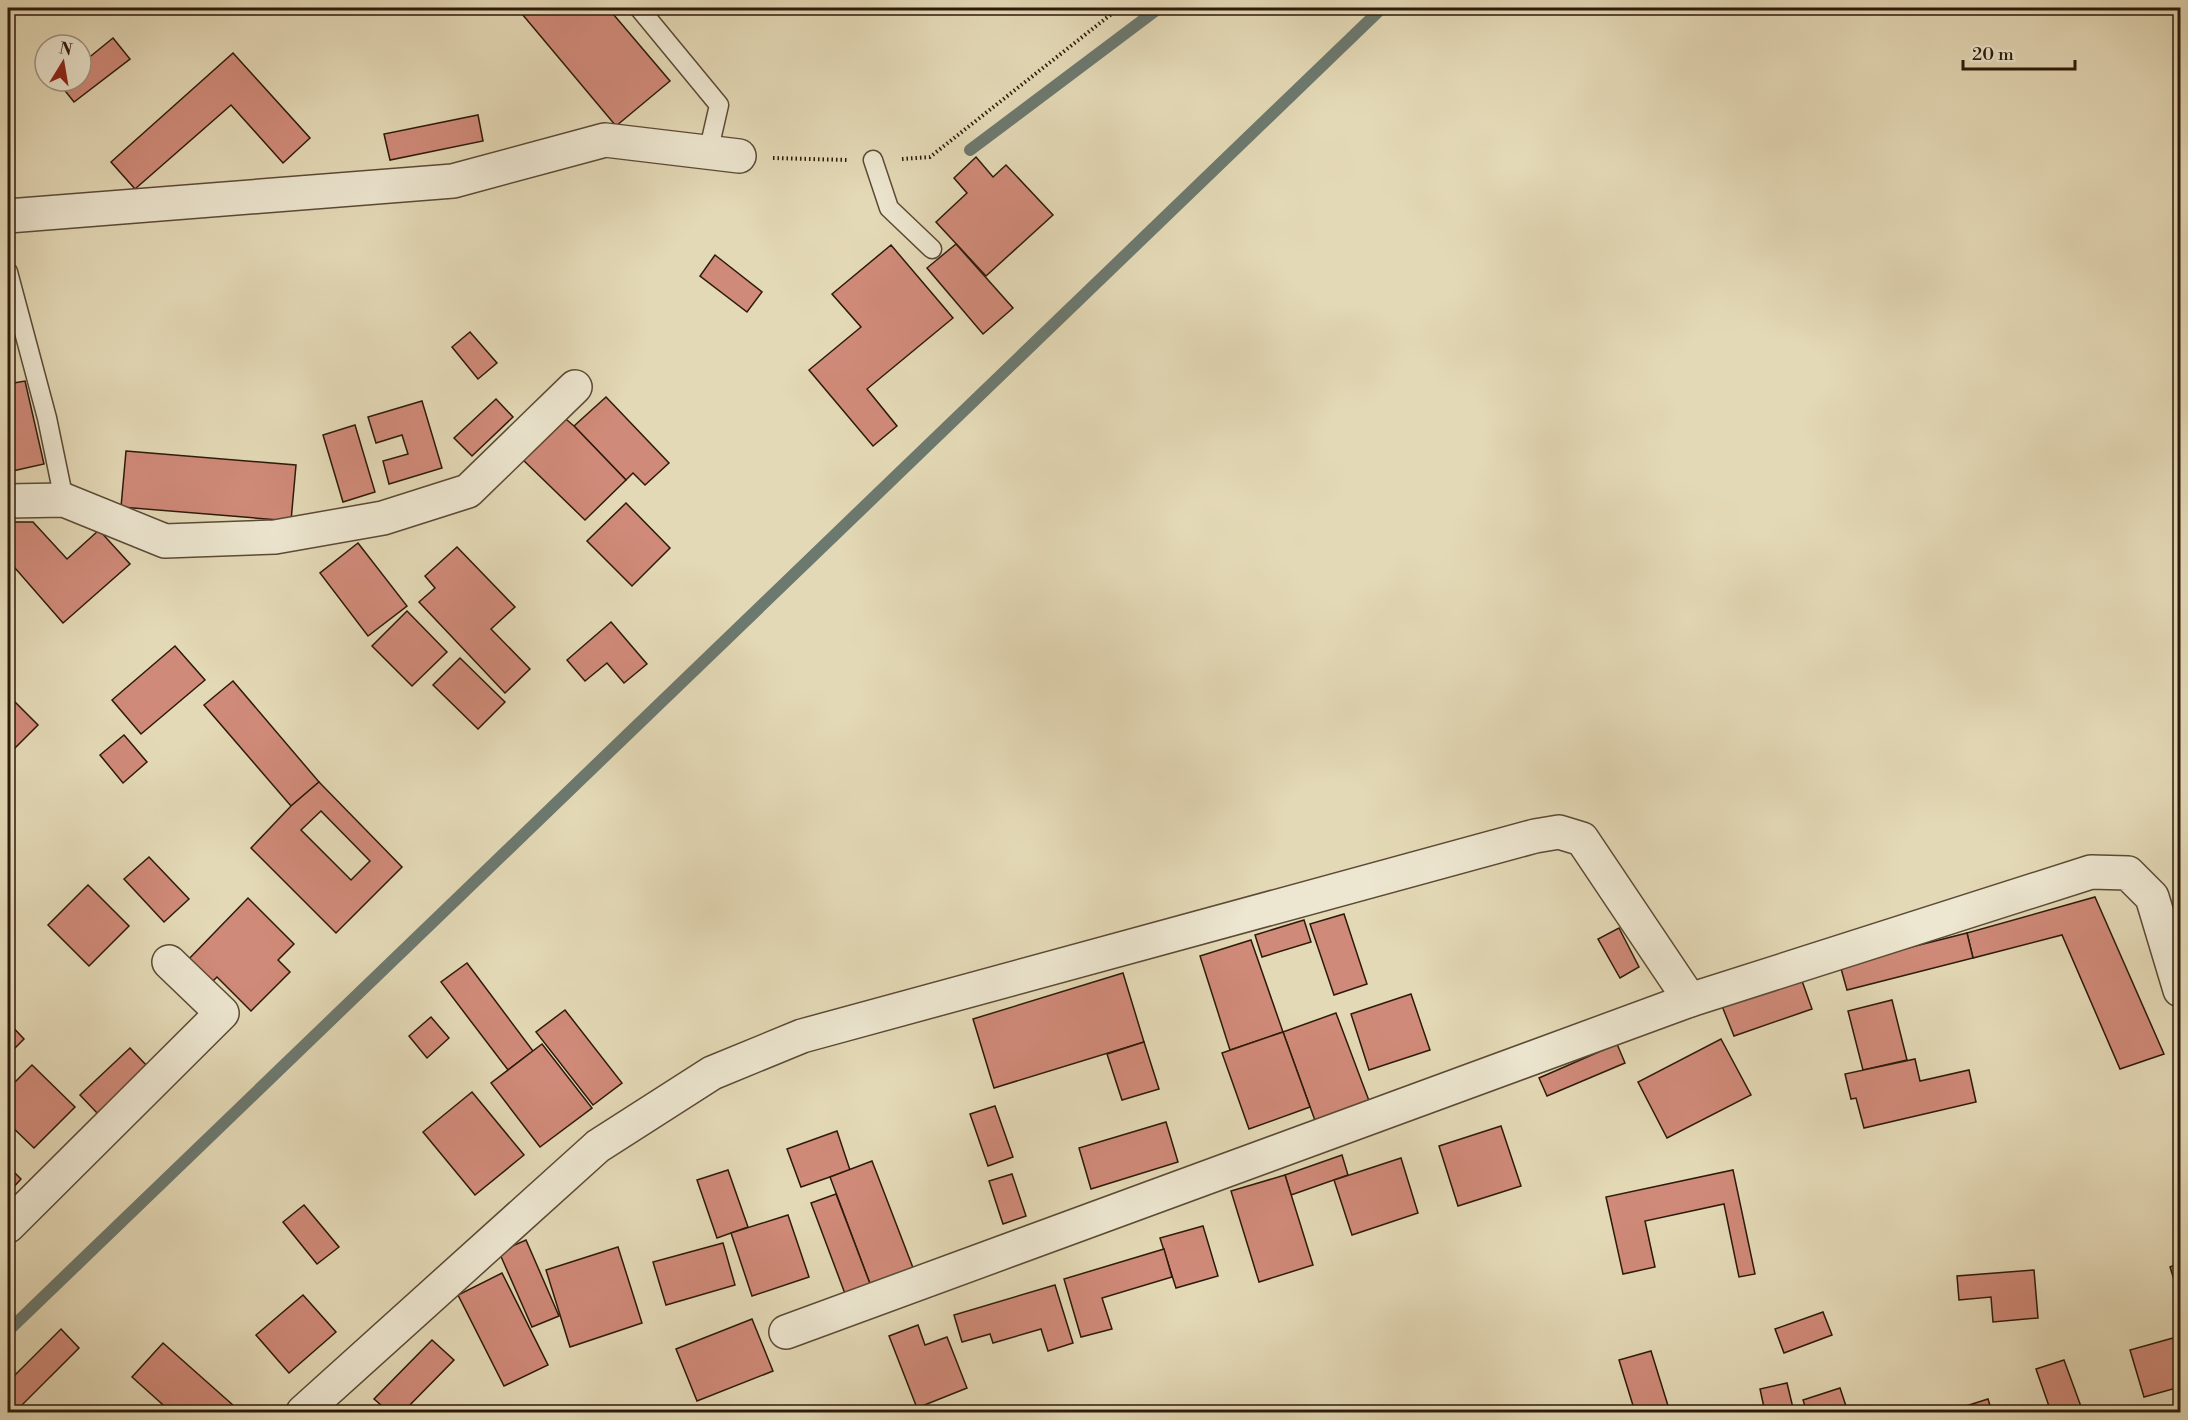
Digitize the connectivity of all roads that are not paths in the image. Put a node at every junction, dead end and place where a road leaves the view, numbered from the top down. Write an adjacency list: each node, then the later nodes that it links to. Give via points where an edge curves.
1 (639, 8): 2 (lane, via 719,105)
2 (724, 154): 4 (street, via 605,140 453,181)
3 (873, 160): 5 (lane, via 889,208)
4 (8, 216)
5 (932, 249)
6 (8, 272): 8 (lane, via 47,418)
7 (575, 387): 8 (street, via 468,491 383,518 275,537 165,541)
8 (64, 500): 9 (street)
9 (8, 501)
10 (169, 962): 13 (street, via 222,1013)
11 (2181, 990): 12 (street, via 2152,897 2128,873 2091,872)
12 (1690, 999): 14 (street); 15 (street, via 1582,839 1559,832 802,1036 712,1073 598,1146)
13 (8, 1226)
14 (786, 1332)
15 (303, 1413)

